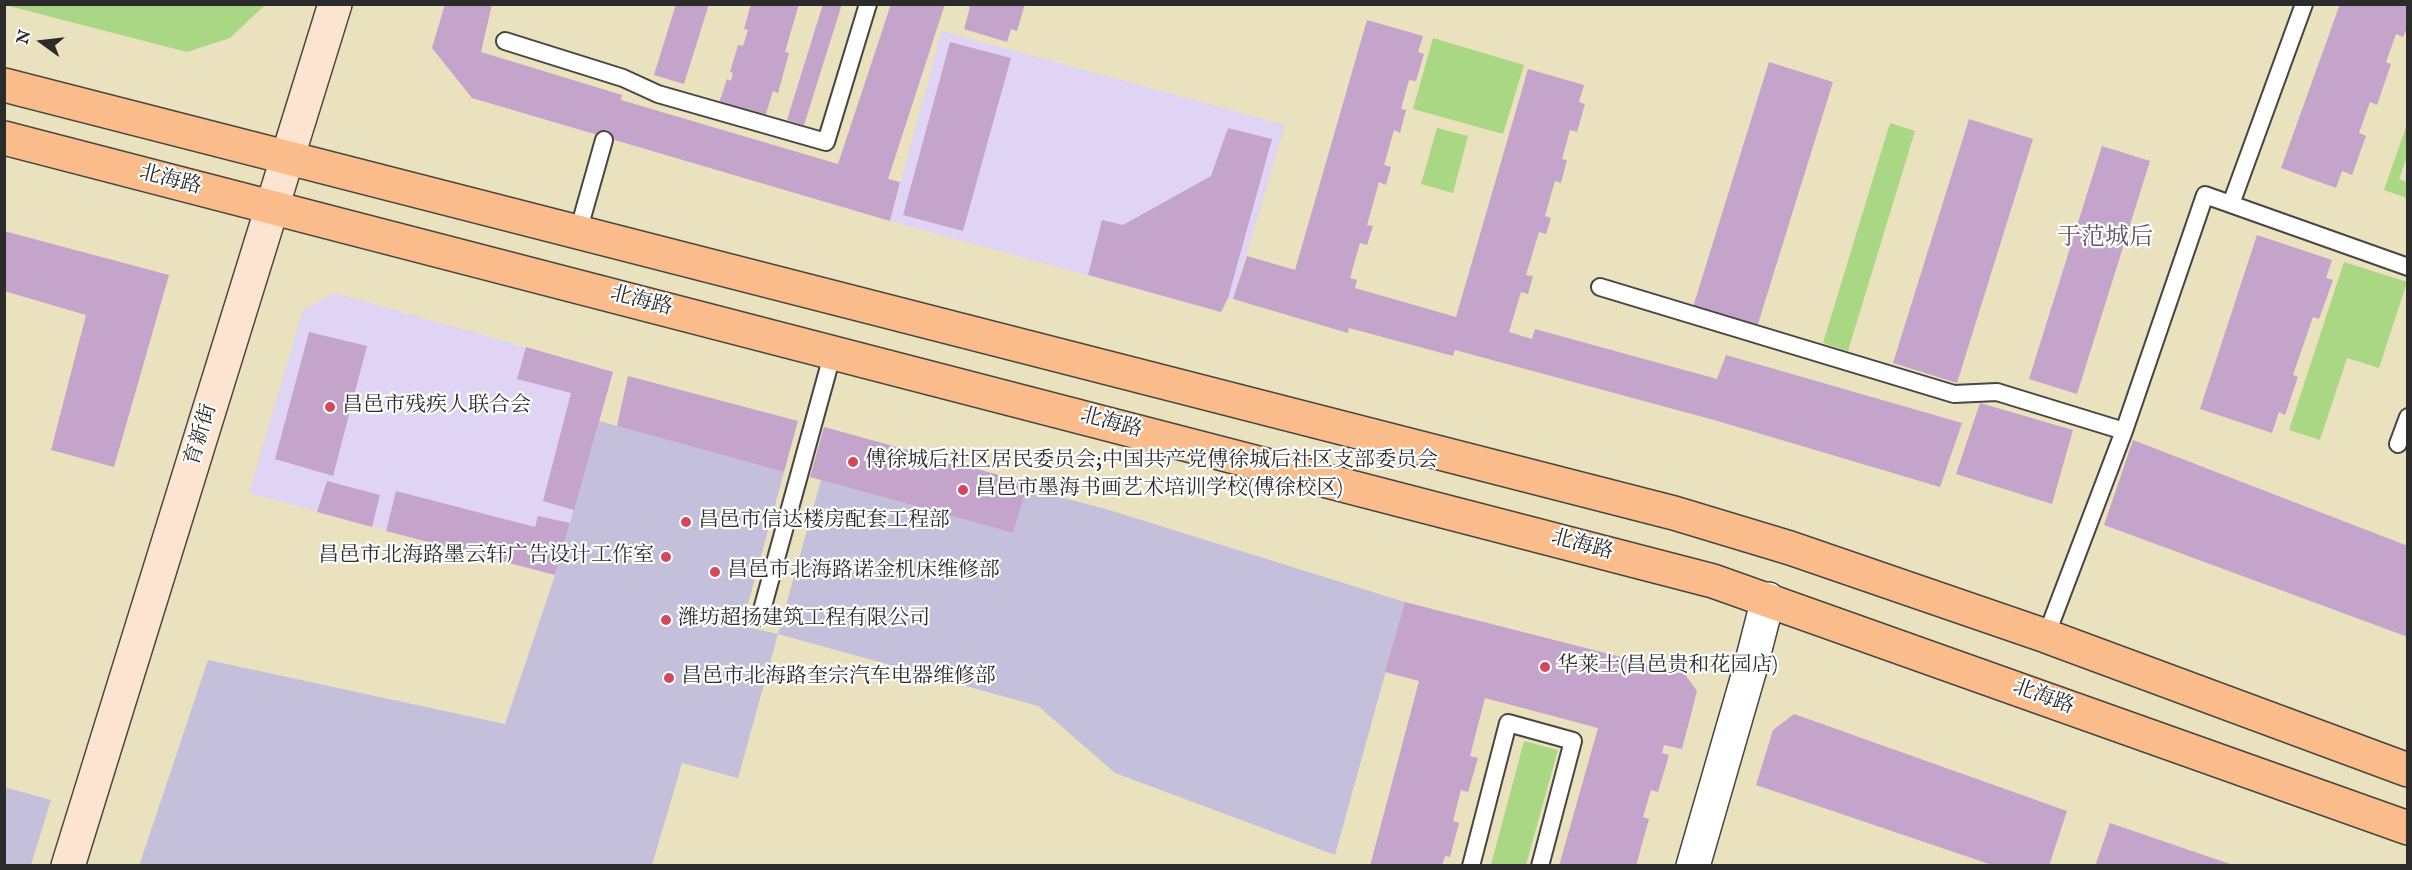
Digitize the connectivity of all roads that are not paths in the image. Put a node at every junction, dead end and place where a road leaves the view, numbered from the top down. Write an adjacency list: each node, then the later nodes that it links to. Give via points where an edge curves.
1 (335, 4): 8 (street, 育新街)
2 (868, 4): 4 (lane, via 826,142 621,84)
3 (2304, 4): 9 (lane)
4 (506, 41)
5 (4, 85): 8 (main road)
6 (4, 138): 10 (main road, 北海路)
7 (604, 140): 11 (lane)
8 (288, 158): 10 (street, 育新街); 11 (main road)
9 (2231, 204): 12 (lane); 16 (lane, via 2205,195)
10 (273, 207): 14 (main road, 北海路); 23 (street, 育新街)
11 (578, 232): 20 (main road, via 1674,513 1790,548)
12 (2408, 267)
13 (1600, 287): 16 (lane, via 1954,394 1997,392)
14 (832, 352): 18 (main road, 北海路, via 1656,565); 19 (lane)
15 (2408, 417): 17 (lane)
16 (2124, 431): 20 (lane)
17 (2398, 444)
18 (1768, 599): 22 (main road, 北海路); 26 (street)
19 (760, 617)
20 (2046, 636): 21 (main road)
21 (2408, 770)
22 (2408, 828)
23 (68, 866)
24 (1471, 866): 25 (lane, via 1508,723 1573,741)
25 (1540, 866)
26 (1693, 866)

